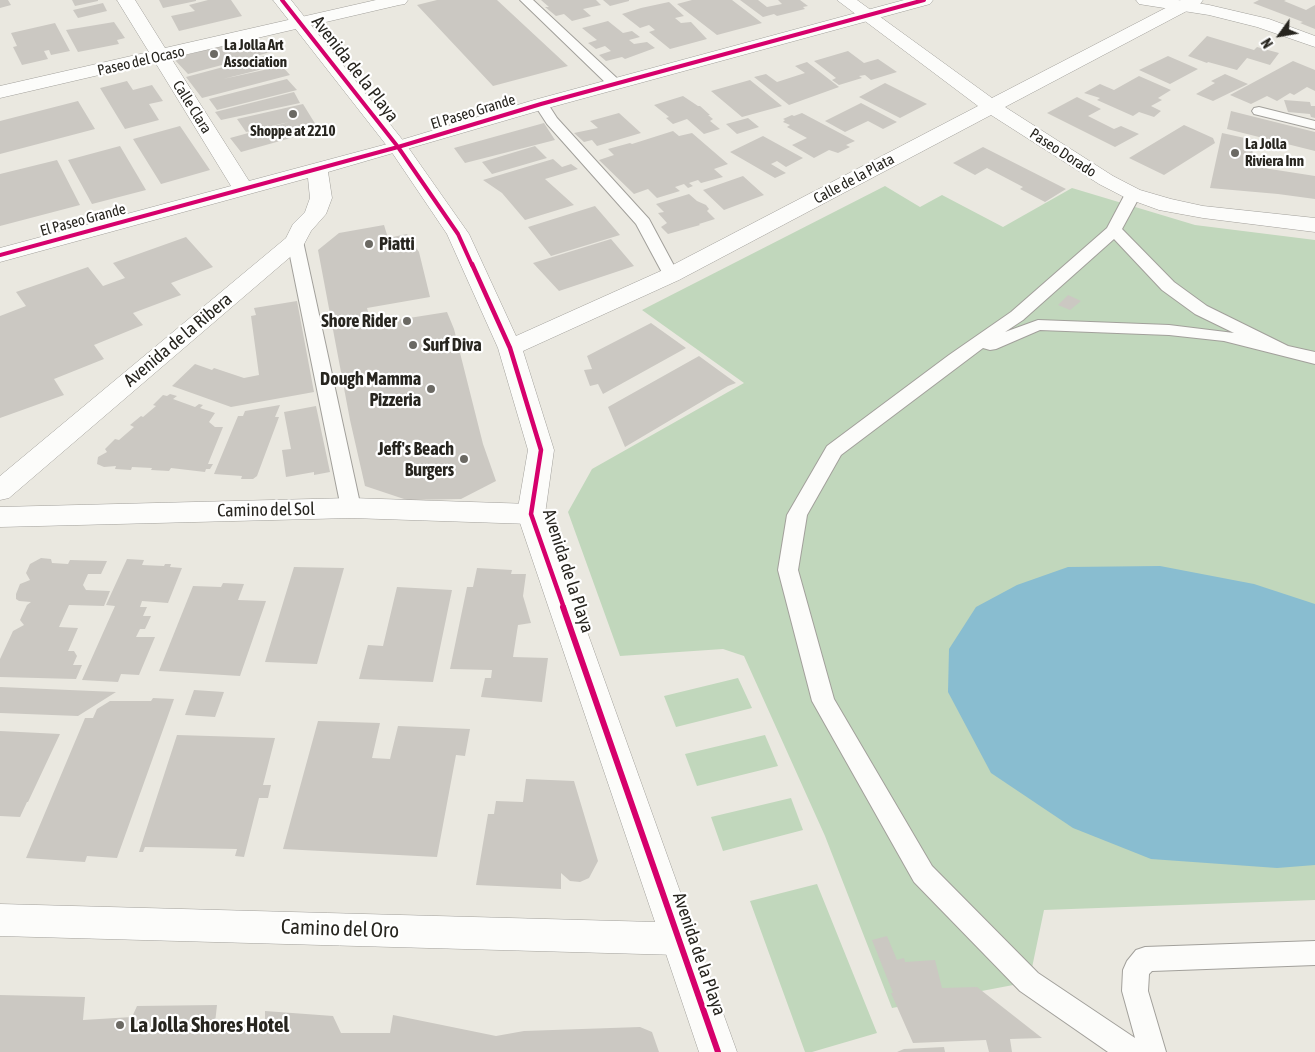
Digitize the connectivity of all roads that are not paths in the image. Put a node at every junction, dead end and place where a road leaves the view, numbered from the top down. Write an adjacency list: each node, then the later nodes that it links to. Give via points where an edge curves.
1 (126, 0): 12 (street, Calle Clara)
2 (282, 0): 10 (street, Avenida de la Playa)
3 (399, 0): 10 (street, Paseo del Ocaso)
4 (526, 0): 13 (lane)
5 (846, 0): 9 (street, Paseo Dorado)
6 (924, 0): 9 (street, El Paseo Grande)
7 (1145, 0): 8 (street)
8 (1189, 3): 11 (street, via 1263,22); 16 (street, Calle de la Plata)
9 (868, 15): 13 (street, El Paseo Grande); 16 (street, Paseo Dorado)
10 (301, 23): 12 (street, Paseo del Ocaso); 19 (street, Avenida de la Playa)
11 (1315, 42)
12 (161, 56): 14 (street, Paseo del Ocaso); 21 (street, Calle Clara)
13 (615, 84): 15 (street, El Paseo Grande)
14 (0, 92)
15 (541, 104): 19 (street, El Paseo Grande); 27 (lane, via 552,121 643,222)
16 (992, 107): 22 (street, Paseo Dorado, via 1106,180); 27 (street, Calle de la Plata)
17 (1259, 111): 18 (lane)
18 (1315, 125)
19 (398, 147): 20 (street, El Paseo Grande); 28 (street, Avenida de la Playa, via 458,234)
20 (317, 169): 21 (street, El Paseo Grande); 25 (street, Avenida de la Ribera, via 321,198 315,214)
21 (243, 189): 26 (street, El Paseo Grande)
22 (1134, 194): 23 (street, Paseo Dorado, via 1203,212); 24 (lane)
23 (1315, 224)
24 (1114, 230): 29 (lane, via 1168,286 1201,310); 31 (lane, via 1017,316)
25 (295, 241): 32 (street, Avenida de la Ribera); 33 (lane)
26 (0, 255)
27 (671, 275): 28 (street, Calle de la Plata)
28 (510, 348): 34 (street, Avenida de la Playa, via 541,450)
29 (1282, 350): 30 (lane); 31 (lane, via 1224,336 1169,330 1038,326)
30 (1315, 358)
31 (955, 359): 40 (lane, via 834,451 797,515 788,570 824,701 923,874 1029,982)
32 (0, 491)
33 (351, 508): 34 (street, Camino del Sol); 35 (street, Camino del Sol)
34 (532, 514): 37 (street, Avenida de la Playa)
35 (0, 517)
36 (0, 920): 37 (street, Camino del Oro)
37 (680, 939): 39 (street, Avenida de la Playa)
38 (1315, 953): 41 (lane, via 1145,959 1136,970 1135,991)
39 (718, 1052)
40 (1131, 1052)
41 (1152, 1052)

